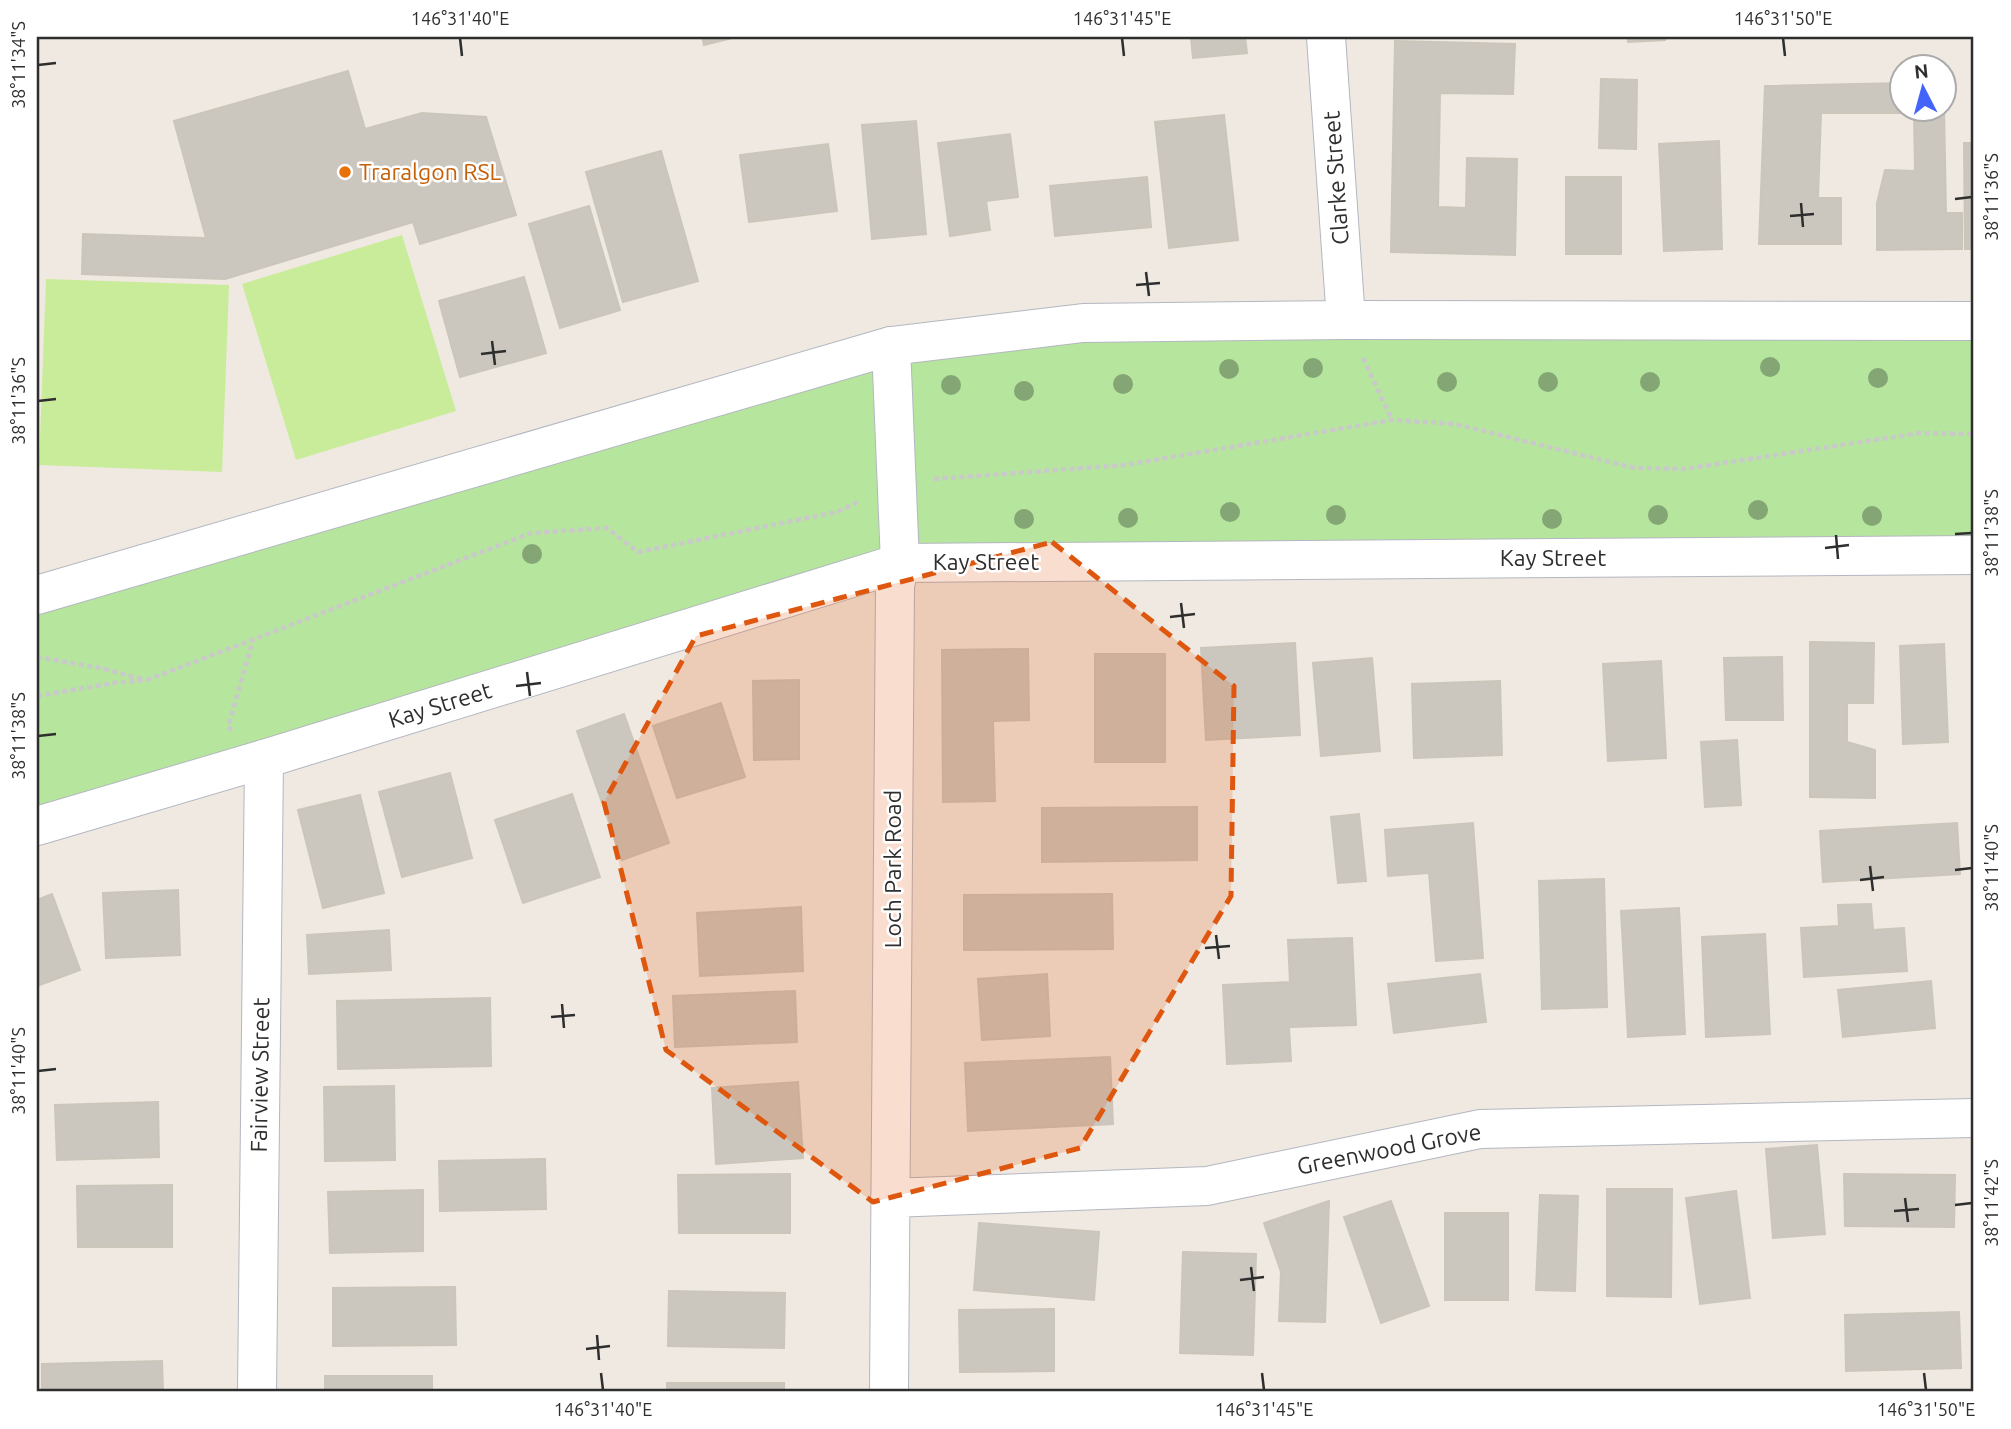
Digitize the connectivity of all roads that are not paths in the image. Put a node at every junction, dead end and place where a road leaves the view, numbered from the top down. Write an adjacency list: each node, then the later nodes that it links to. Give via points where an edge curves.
1 (1326, 37): 2 (street, Clarke Street)
2 (1346, 320): 3 (street); 4 (street, via 1083,323)
3 (1974, 321)
4 (891, 346): 6 (street, Loch Park Road); 7 (street)
5 (1974, 555): 6 (street, Kay Street)
6 (900, 563): 8 (street, Kay Street); 11 (street, Loch Park Road, via 895,586)
7 (37, 594)
8 (264, 759): 9 (street, Kay Street); 12 (street, Fairview Street)
9 (37, 826)
10 (1974, 1118): 11 (street, Greenwood Grove, via 1480,1129 1206,1186)
11 (890, 1198): 13 (street, Loch Park Road)
12 (257, 1392)
13 (889, 1392)

